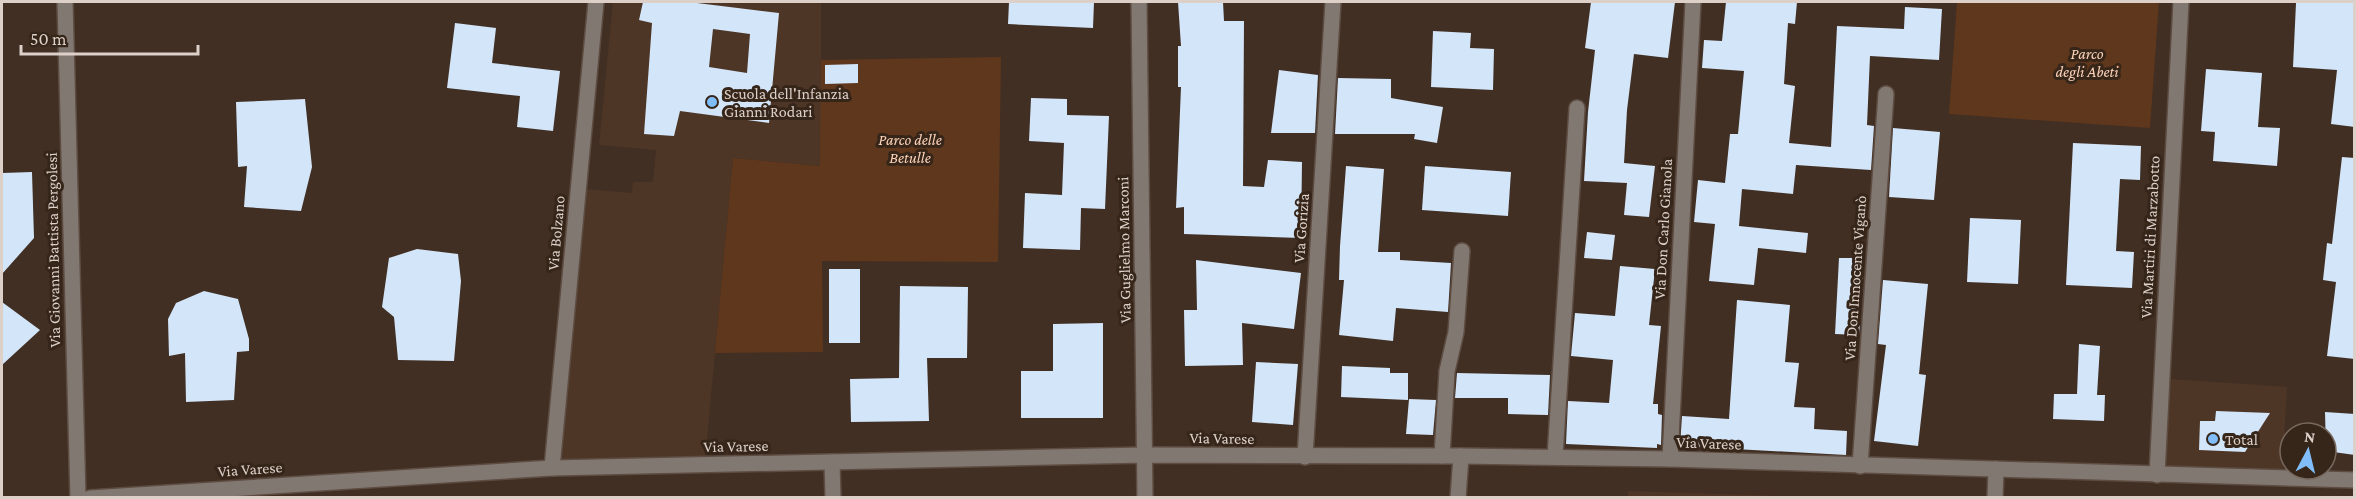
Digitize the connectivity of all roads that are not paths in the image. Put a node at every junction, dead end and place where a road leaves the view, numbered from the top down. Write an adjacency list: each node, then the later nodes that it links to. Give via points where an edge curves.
1 (65, 2): 24 (street, Via Giovanni Battista Pergolesi)
2 (596, 2): 18 (street, Via Bolzano)
3 (1139, 2): 10 (street, Via Guglielmo Marconi)
4 (1333, 2): 13 (street, Via Gorizia)
5 (1693, 2): 15 (street, Via Don Carlo Gianola)
6 (2181, 2): 20 (street, Via Martiri di Marzabotto)
7 (1886, 94): 17 (street, Via Don Innocente Viganò)
8 (1577, 108): 14 (street)
9 (1462, 250): 11 (street, via 1455,332 1447,371)
10 (1144, 455): 13 (street, Via Varese); 16 (street, Via Varese); 27 (street, Via Guglielmo Marconi)
11 (1442, 456): 12 (street, Via Varese); 13 (street, Via Varese)
12 (1461, 456): 14 (street, Via Varese); 28 (street)
13 (1305, 457)
14 (1554, 458): 15 (street, Via Varese)
15 (1670, 459): 17 (street, Via Varese)
16 (832, 462): 18 (street, Via Varese); 26 (street)
17 (1860, 466): 19 (street, Via Varese)
18 (552, 468): 22 (street, Via Varese)
19 (1996, 469): 20 (street, Via Varese); 29 (street)
20 (2157, 475): 21 (street, Via Varese)
21 (2355, 480)
22 (315, 490): 23 (street, Via Varese)
23 (127, 496): 25 (street, Via Varese)
24 (78, 498)
25 (90, 498)
26 (833, 498)
27 (1145, 498)
28 (1458, 498)
29 (1995, 498)

